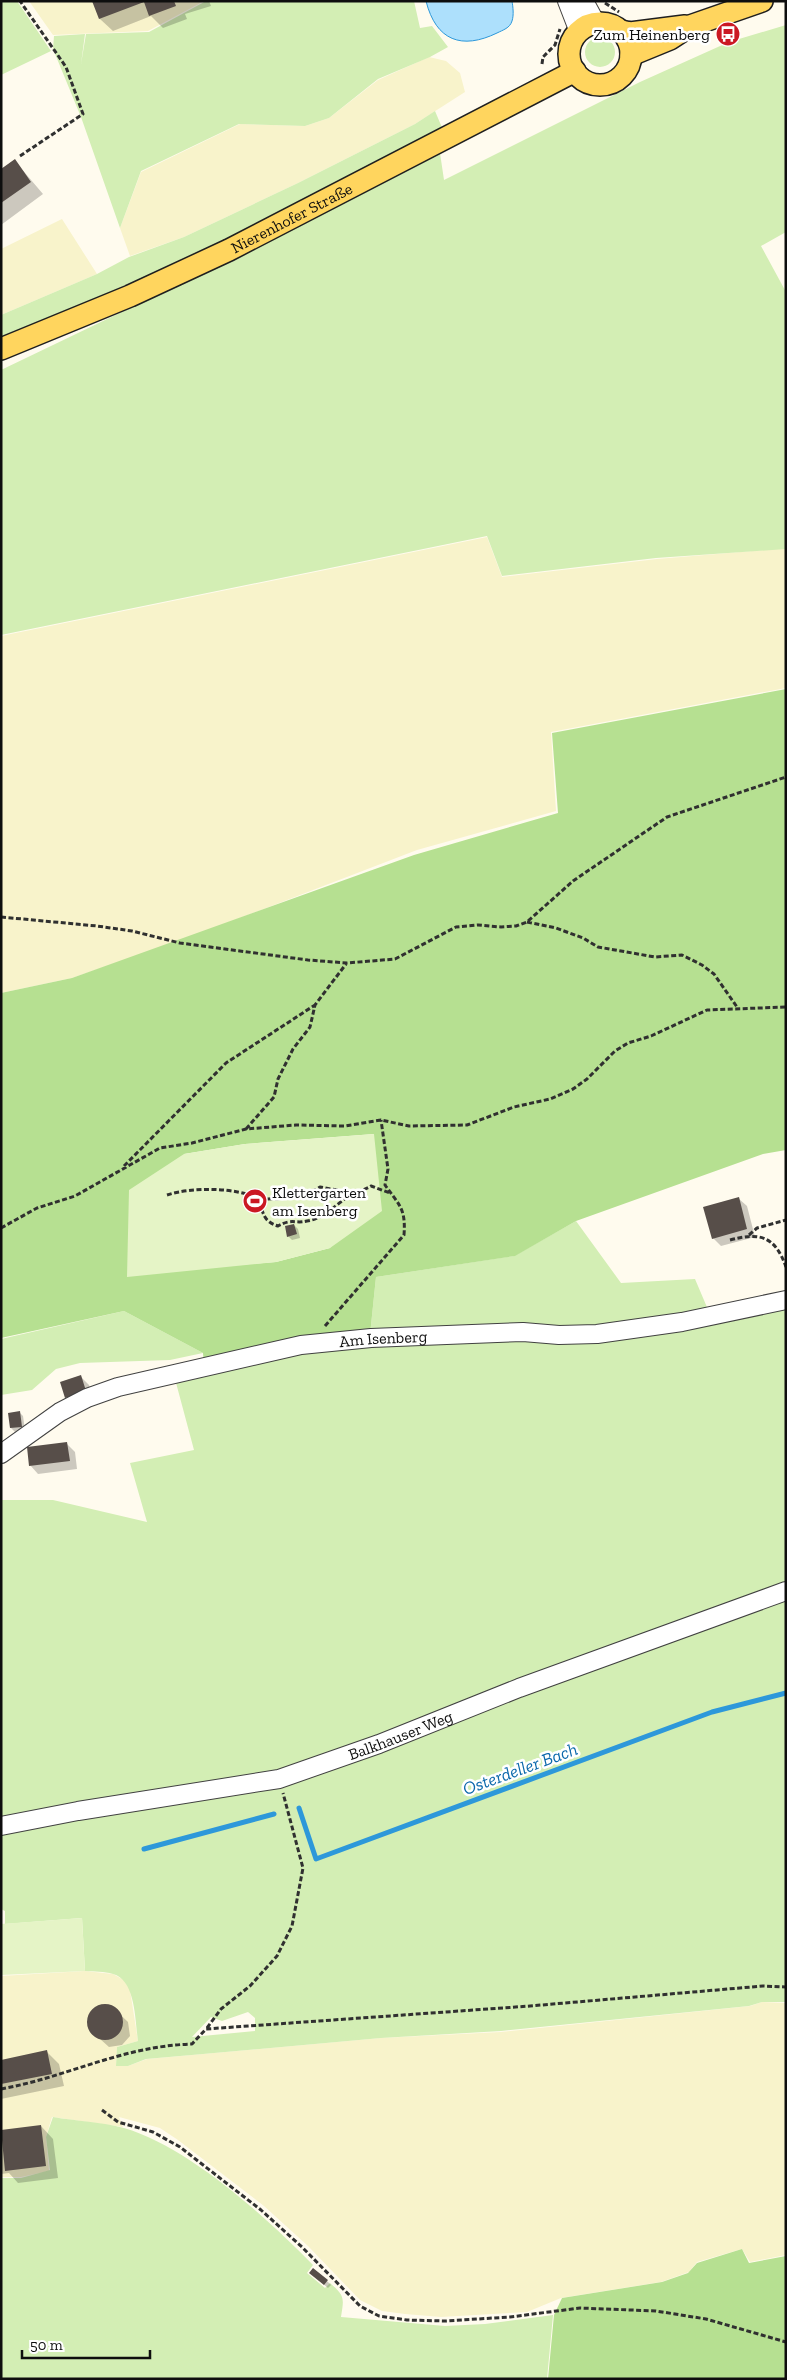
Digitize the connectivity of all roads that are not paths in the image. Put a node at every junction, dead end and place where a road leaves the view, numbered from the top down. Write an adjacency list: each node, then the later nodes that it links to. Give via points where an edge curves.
1 (567, 1): 5 (street)
2 (584, 1): 5 (street)
3 (762, 1): 4 (main road)
4 (690, 26): 6 (main road, via 630,33); 7 (main road, via 670,39)
5 (587, 27): 6 (main road, via 608,24); 8 (main road, via 572,41 569,52)
6 (621, 30): 7 (main road, via 629,41)
7 (631, 55): 8 (main road, via 625,72 608,84 589,82)
8 (575, 71): 9 (main road, Nierenhofer Straße, via 229,250 130,296)
9 (1, 348)
10 (786, 1300): 11 (street, Am Isenberg, via 682,1322 596,1334 523,1332 371,1338 301,1345 118,1387 60,1412)
11 (1, 1454)
12 (786, 1591): 13 (street, Balkhauser Weg, via 279,1779)
13 (1, 1826)

